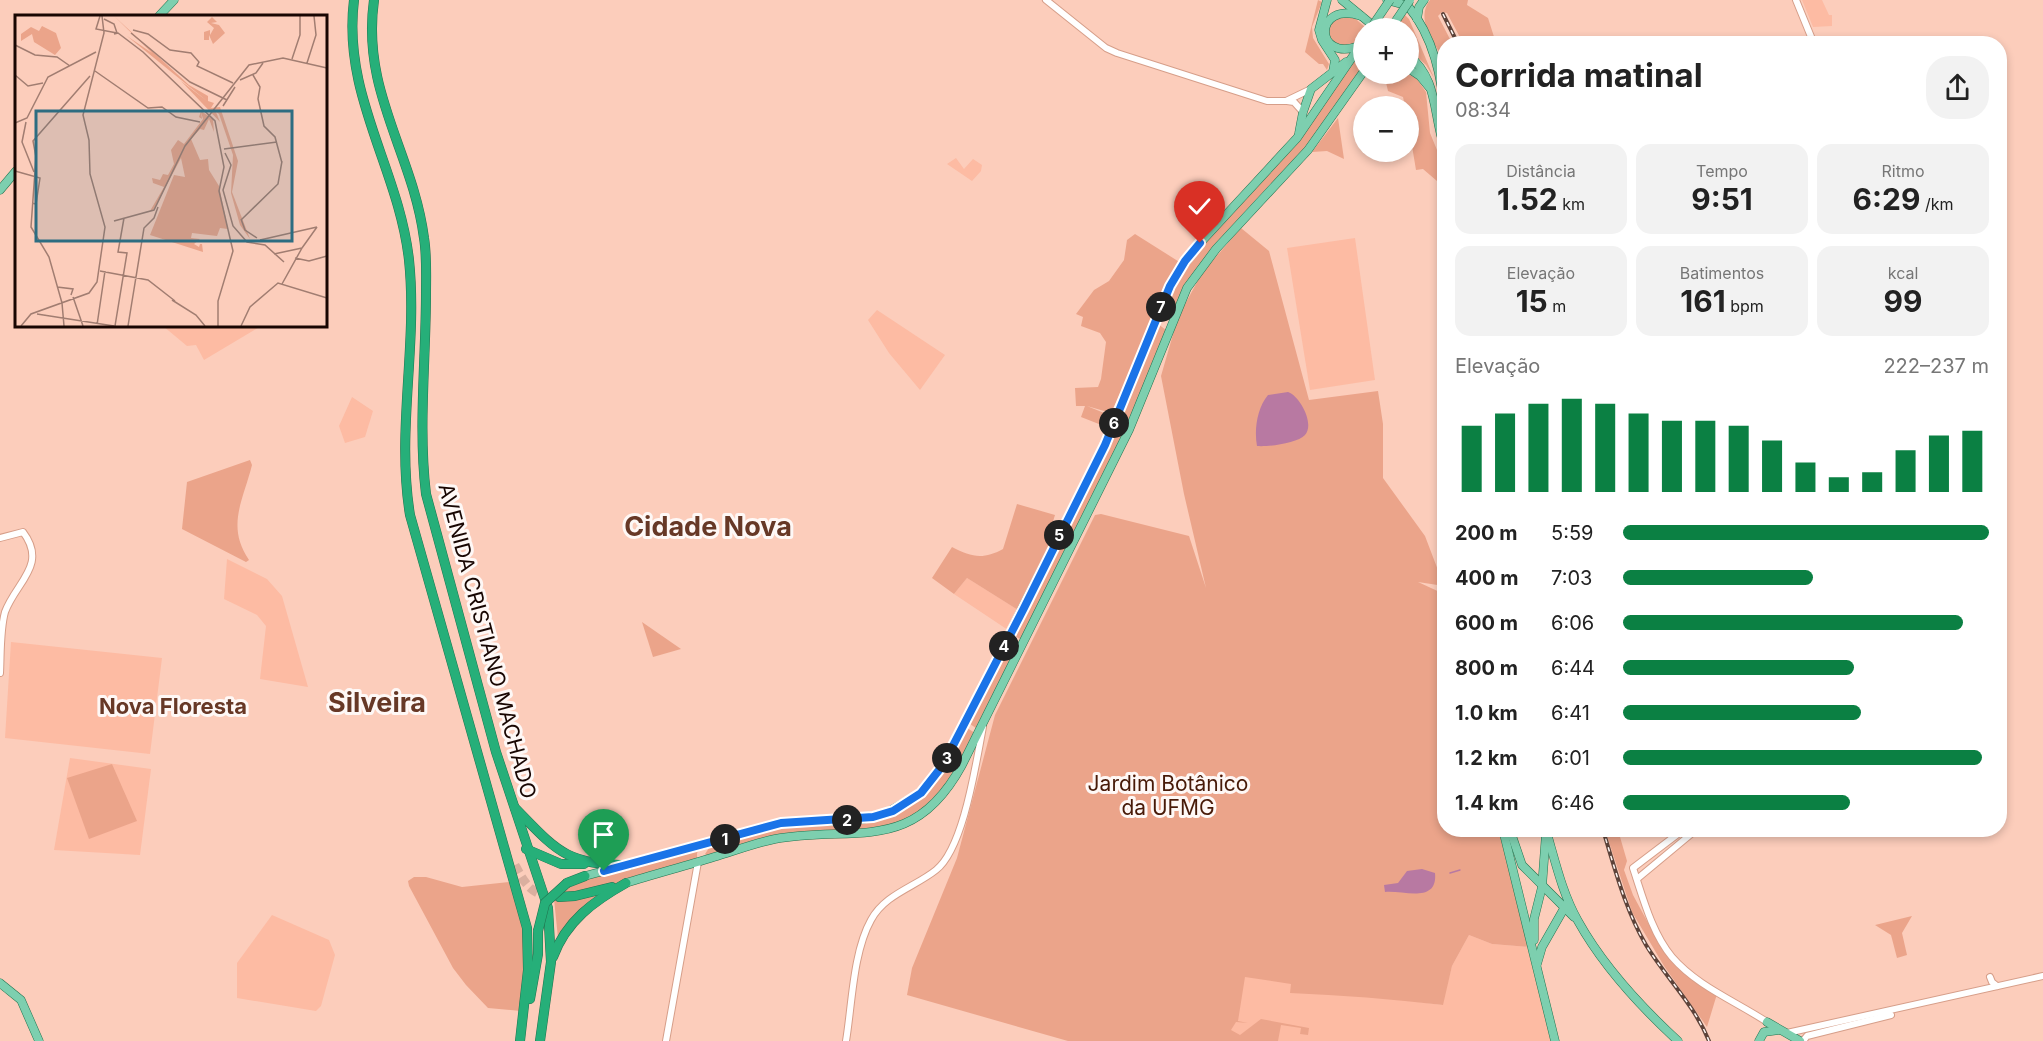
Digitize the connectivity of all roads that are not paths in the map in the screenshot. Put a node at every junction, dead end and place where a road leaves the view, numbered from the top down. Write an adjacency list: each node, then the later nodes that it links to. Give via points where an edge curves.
1 (174, 0): 11 (main road)
2 (354, 0): 47 (highway, AVENIDA CRISTIANO MACHADO, via 351,33 357,85 396,198 409,262 404,452 410,515)
3 (374, 0): 49 (highway, AVENIDA CRISTIANO MACHADO, via 371,36 377,83 419,212 426,249 426,494)
4 (1046, 0): 29 (street, via 1117,53 1267,101)
5 (1327, 0): 24 (main road, via 1319,30 1335,60)
6 (1342, 0): 12 (main road)
7 (1388, 0): 10 (main road); 14 (main road, bridge)
8 (1422, 0): 10 (main road); 17 (main road)
9 (1796, 0): 19 (street)
10 (1409, 3): 15 (main road, bridge); 16 (main road)
11 (160, 15)
12 (1361, 16): 13 (main road); 20 (main road, via 1340,10 1328,17 1325,28 1327,39 1335,46)
13 (1364, 18)
14 (1377, 18)
15 (1398, 18)
16 (1416, 18)
17 (1417, 18)
18 (1419, 23): 22 (main road)
19 (1811, 36)
20 (1353, 47)
21 (1352, 58): 24 (main road); 32 (main road)
22 (1437, 65)
23 (1419, 67): 28 (main road, via 1427,75)
24 (1333, 72): 27 (main road)
25 (1419, 76): 28 (main road)
26 (1354, 84): 36 (main road, via 1308,150 1198,271)
27 (1311, 89): 29 (street); 30 (main road)
28 (1433, 94): 31 (main road)
29 (1286, 101): 30 (street, via 1294,102)
30 (1303, 112): 32 (main road)
31 (1437, 113)
32 (1297, 138): 35 (main road, via 1185,261)
33 (15, 172): 34 (main road)
34 (0, 190)
35 (1158, 315): 36 (main road, via 1161,321); 37 (main road)
36 (1171, 321): 38 (main road)
37 (1154, 324): 38 (main road, via 1165,325); 41 (main road, via 1105,445)
38 (1168, 330): 42 (main road, via 1129,430)
39 (0, 538): 40 (street, via 23,532 33,562 10,600)
40 (1, 635): 43 (street)
41 (1008, 638): 42 (main road, via 1018,645); 45 (main road)
42 (1010, 668): 44 (main road)
43 (0, 674)
44 (985, 719): 46 (main road); 48 (street)
45 (965, 722): 46 (main road); 56 (main road, via 933,780 893,811 858,820 789,822)
46 (977, 733): 48 (street); 58 (main road, via 953,782 932,806 903,824 860,835 773,840)
47 (473, 736): 60 (highway, via 493,786); 82 (highway, AVENIDA CRISTIANO MACHADO, via 527,928 528,970)
48 (979, 745): 87 (street, via 959,832 944,861 938,869 888,900 867,927)
49 (513, 806): 57 (highway, AVENIDA CRISTIANO MACHADO); 59 (highway, via 557,850)
50 (1505, 837): 74 (main road)
51 (1512, 837): 63 (main road)
52 (1546, 837): 62 (main road)
53 (1548, 837): 69 (main road)
54 (1674, 837): 65 (street, via 1633,868)
55 (1687, 837): 65 (street)
56 (715, 842): 58 (main road, via 702,851); 61 (main road)
57 (526, 849): 59 (highway, via 565,865); 73 (highway, AVENIDA CRISTIANO MACHADO, via 548,908)
58 (698, 862): 66 (main road); 86 (street)
59 (596, 864): 61 (highway)
60 (515, 865)
61 (630, 865): 64 (main road)
62 (1545, 869): 63 (main road); 67 (main road)
63 (1525, 870): 67 (main road)
64 (585, 876): 82 (highway, bridge, via 567,883 550,897 540,917 538,954)
65 (1636, 879): 79 (street, via 1655,927 1676,960 1695,978)
66 (626, 883): 68 (highway); 73 (highway, via 582,912 564,935)
67 (1542, 887): 70 (main road); 74 (main road, via 1534,919)
68 (559, 897)
69 (1568, 900): 70 (main road); 72 (main road)
70 (1565, 909): 71 (main road); 72 (main road)
71 (1560, 918): 72 (main road); 74 (main road)
72 (1577, 920): 83 (main road, via 1626,988)
73 (551, 962): 85 (highway, AVENIDA CRISTIANO MACHADO)
74 (1536, 965): 88 (main road)
75 (1990, 977): 78 (street)
76 (2043, 977): 78 (street); 90 (street, via 1851,1024 1807,1036)
77 (0, 983): 84 (main road, via 24,1005)
78 (1997, 986): 81 (street)
79 (1764, 1020): 80 (main road); 81 (main road)
80 (1764, 1032): 81 (main road); 89 (main road)
81 (1784, 1032): 90 (main road)
82 (521, 1037)
83 (1678, 1040)
84 (39, 1041)
85 (540, 1041)
86 (666, 1041)
87 (846, 1041)
88 (1555, 1041)
89 (1759, 1041)
90 (1802, 1041)

